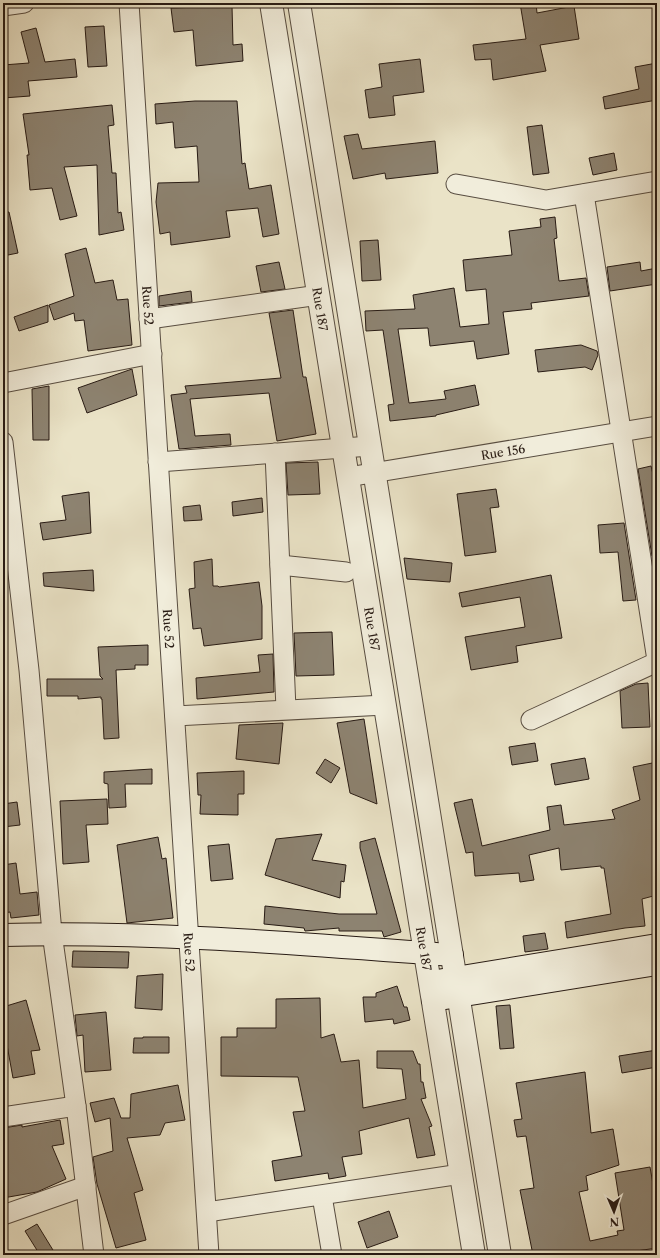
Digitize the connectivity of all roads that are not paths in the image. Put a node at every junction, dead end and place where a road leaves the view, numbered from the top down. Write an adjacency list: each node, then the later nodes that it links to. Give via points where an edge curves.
1 (129, 3): 8 (street, Rue 52)
2 (271, 3): 7 (street, Rue 187)
3 (299, 3): 14 (street, Rue 187)
4 (657, 181): 6 (street)
5 (456, 184): 6 (street, via 546,200)
6 (584, 194): 12 (street)
7 (319, 295): 8 (street); 15 (street, Rue 187)
8 (149, 319): 9 (street, Rue 52)
9 (152, 354): 10 (street); 17 (street, Rue 52)
10 (3, 383)
11 (657, 426): 12 (street, Rue 156)
12 (621, 432): 18 (street, Rue 156); 22 (street)
13 (3, 442): 27 (street, via 29,670)
14 (370, 446): 15 (street); 18 (street, Rue 187)
15 (344, 448): 16 (street); 19 (street, Rue 187)
16 (275, 453): 17 (street); 20 (street)
17 (158, 462): 25 (street, Rue 52)
18 (374, 473): 19 (street, Rue 156); 32 (street, Rue 187)
19 (348, 477): 23 (street, Rue 187)
20 (280, 565): 21 (street); 24 (street)
21 (346, 572)
22 (657, 661): 26 (street)
23 (385, 705): 24 (street); 31 (street, Rue 187)
24 (286, 709): 25 (street)
25 (175, 716): 29 (street, Rue 52)
26 (531, 720)
27 (52, 933): 28 (street); 29 (street); 36 (street)
28 (3, 935)
29 (189, 937): 31 (street); 41 (street, Rue 52)
30 (657, 945): 34 (street)
31 (425, 953): 32 (street); 35 (street, Rue 187)
32 (452, 955): 34 (street, Rue 187)
33 (657, 964): 34 (street)
34 (457, 987): 35 (street); 47 (street, Rue 187)
35 (432, 991): 38 (street, Rue 187)
36 (76, 1106): 37 (street); 39 (street)
37 (3, 1117)
38 (461, 1174): 40 (street); 46 (street, Rue 187)
39 (86, 1186): 42 (street); 43 (street)
40 (322, 1196): 41 (street); 45 (street)
41 (207, 1212): 44 (street, Rue 52)
42 (3, 1215)
43 (94, 1255)
44 (209, 1255)
45 (332, 1255)
46 (474, 1255)
47 (500, 1255)

